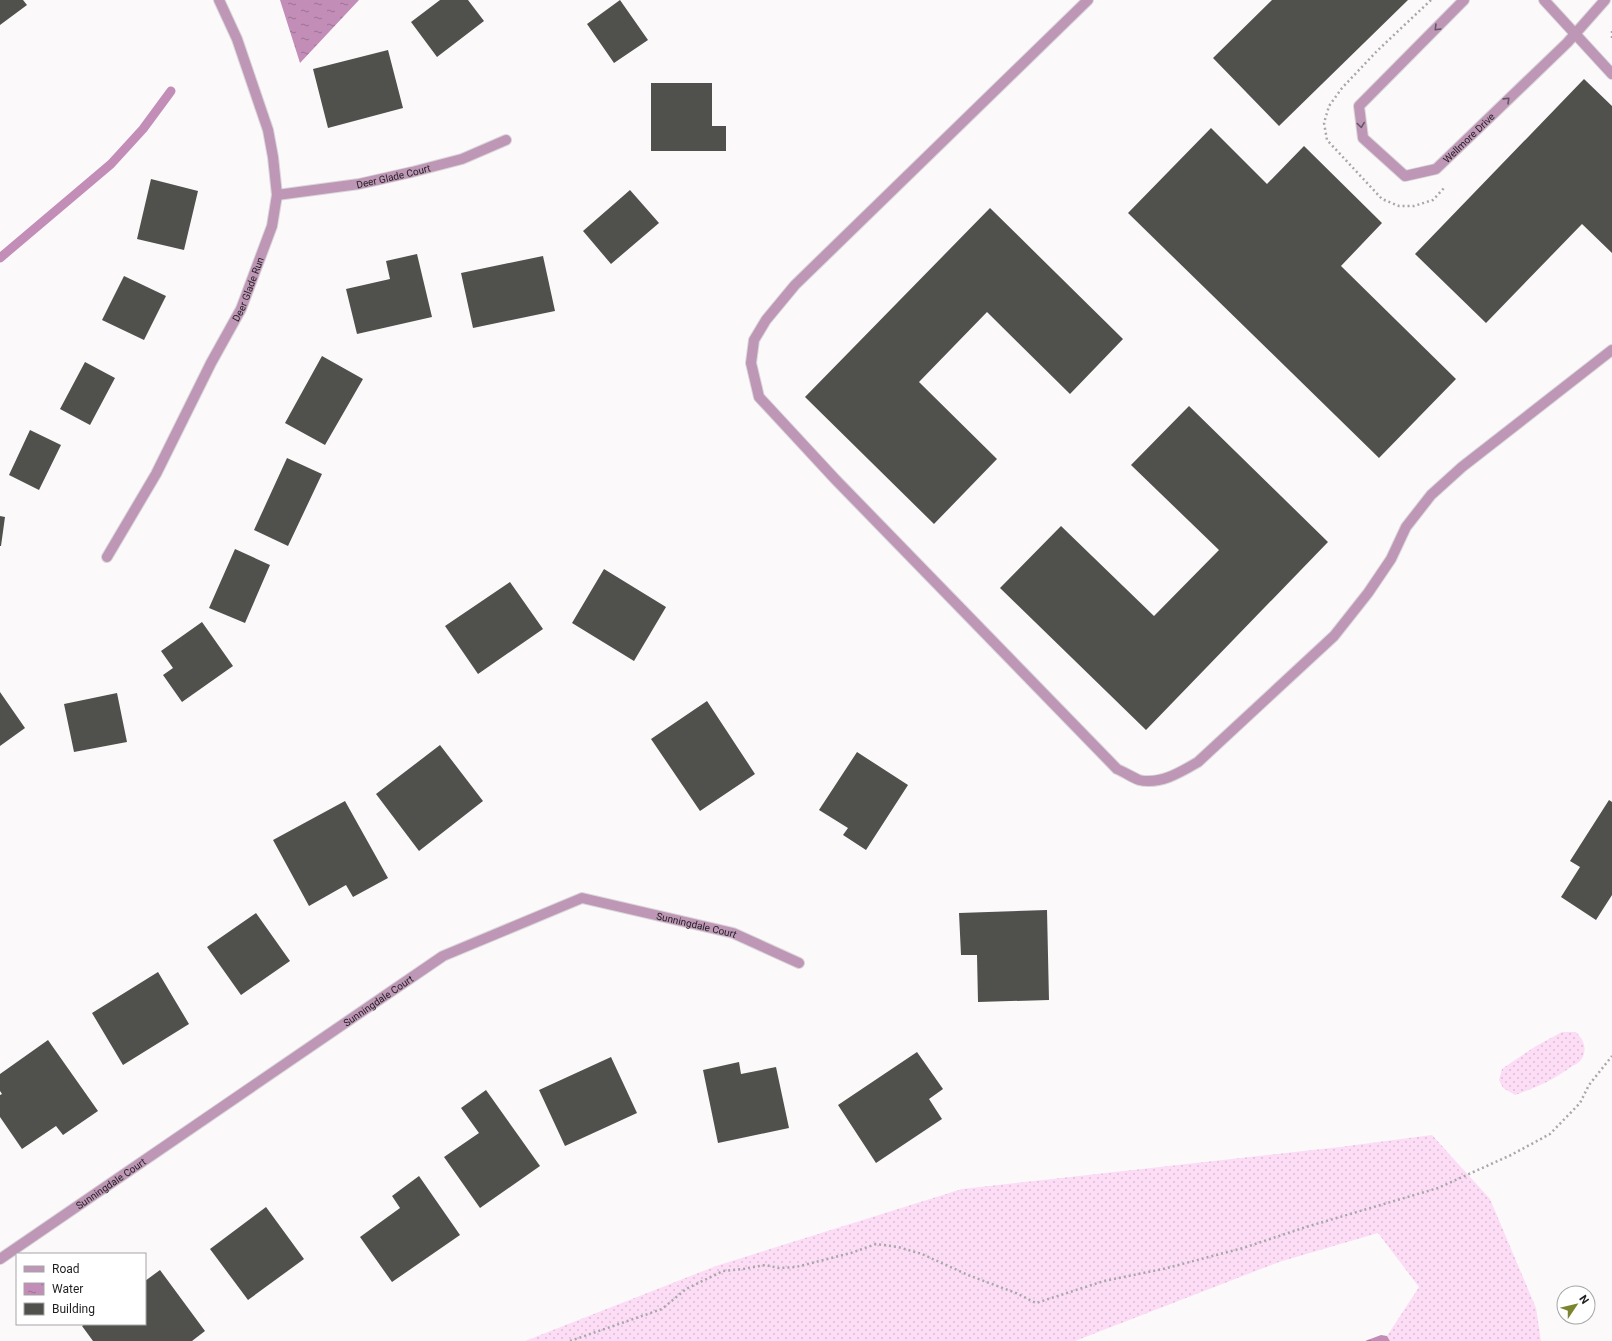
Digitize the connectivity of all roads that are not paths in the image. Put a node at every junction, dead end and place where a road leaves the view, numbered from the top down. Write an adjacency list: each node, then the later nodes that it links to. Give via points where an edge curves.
1 (219, 0): 9 (street, Deer Glade Run, via 237,39 268,130)
2 (1088, 0): 10 (street, via 795,285 766,320 754,340 751,363 759,397 835,479 1117,769 1140,780 1159,780 1180,773 1198,762 1334,636 1368,593 1391,558 1406,527 1430,495)
3 (1464, 0): 6 (street, Wellmore Drive, one-way to 6, via 1359,106 1363,138 1405,176 1436,169)
4 (1544, 0): 6 (street)
5 (1605, 0): 6 (street, Wellmore Drive)
6 (1574, 34): 7 (street)
7 (1612, 74)
8 (506, 140): 9 (street, Deer Glade Court, via 462,159 412,172 359,184)
9 (277, 195): 11 (street, Deer Glade Run, via 272,226 241,309 156,474)
10 (1612, 350)
11 (107, 557)
12 (799, 964): 13 (street, Sunningdale Court, via 733,933 582,898 443,956)
13 (0, 1259)

